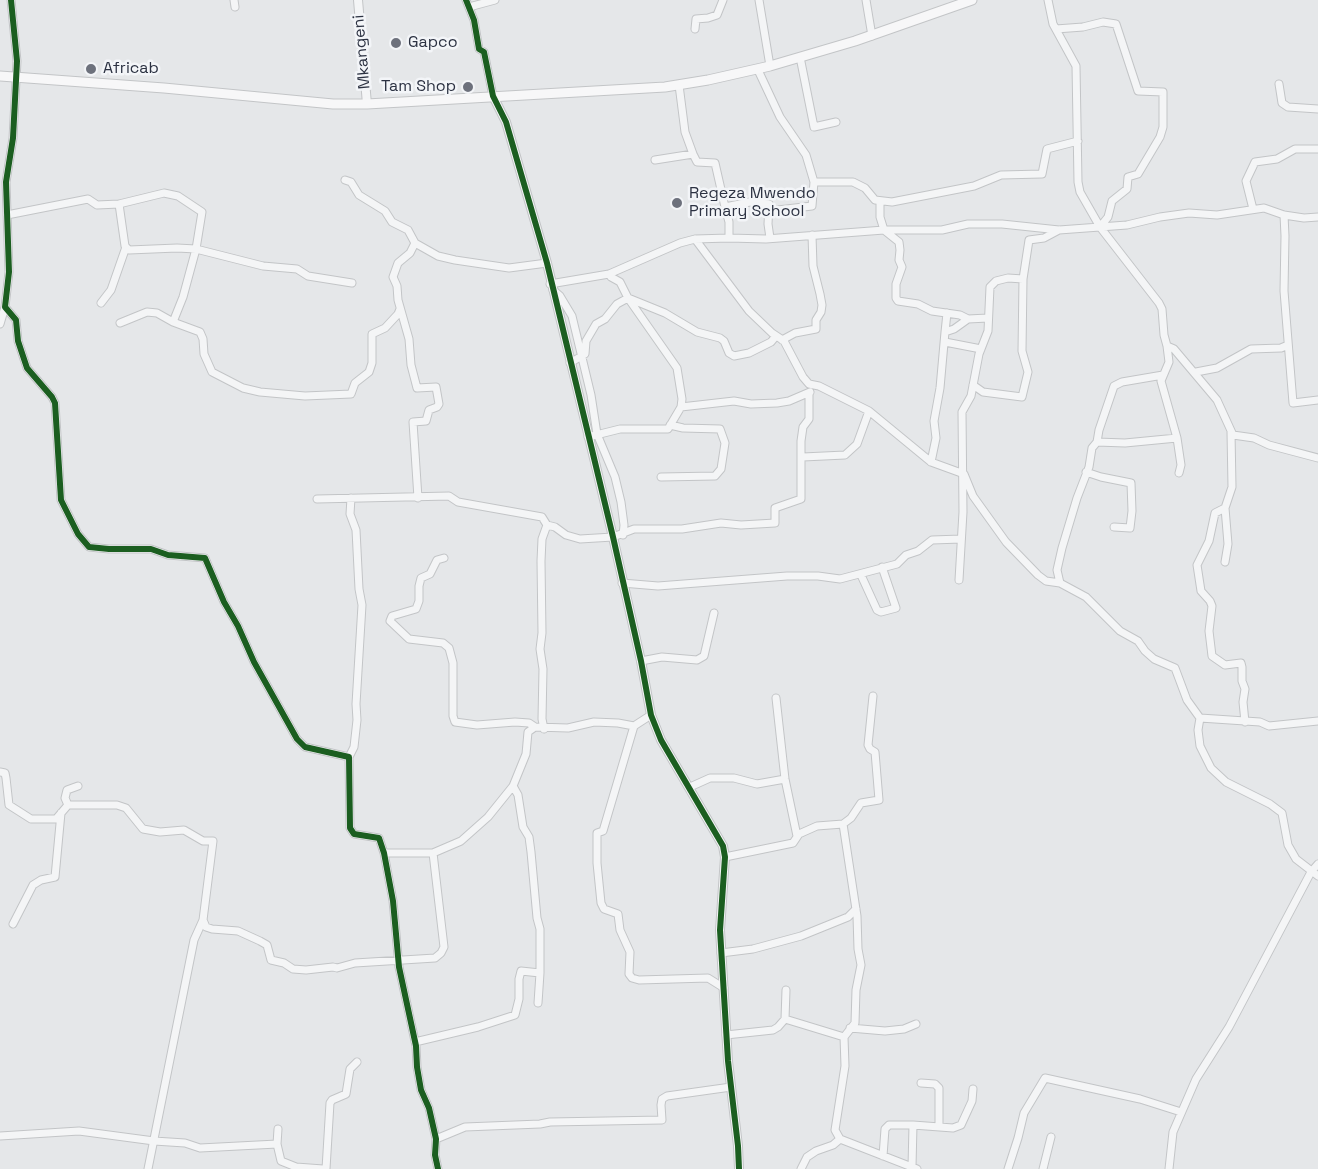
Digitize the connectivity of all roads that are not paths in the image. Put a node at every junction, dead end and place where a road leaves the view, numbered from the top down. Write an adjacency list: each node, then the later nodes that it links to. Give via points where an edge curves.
1 (11, 0): 17 (street)
2 (358, 0): 21 (street, Mkangeni)
3 (495, 0): 9 (street)
4 (723, 0): 10 (street, via 717,15 696,19)
5 (759, 0): 14 (street)
6 (866, 0): 12 (street)
7 (972, 0): 12 (main road)
8 (1048, 0): 11 (street)
9 (467, 3): 20 (street)
10 (695, 29)
11 (1056, 29): 24 (street, via 1076,66); 40 (street, via 1103,22 1116,24 1138,91 1163,92 1160,137 1138,174 1128,177 1127,189 1112,201 1108,217)
12 (872, 36): 13 (main road)
13 (800, 57): 14 (main road); 23 (street, via 814,127)
14 (770, 66): 15 (main road)
15 (758, 69): 19 (main road); 30 (street, via 780,117 806,155)
16 (0, 76): 17 (main road)
17 (16, 77): 21 (main road, via 300,102); 29 (street, via 13,138)
18 (1279, 84): 22 (street, via 1282,103 1288,107)
19 (679, 85): 20 (main road); 26 (street, via 685,132)
20 (493, 96): 21 (main road); 51 (street, via 506,122)
21 (367, 104)
22 (1318, 109)
23 (836, 122)
24 (1078, 141): 31 (street, via 1047,149 1042,174 1001,175 962,189); 40 (street, via 1080,192)
25 (1318, 149): 34 (street, via 1295,150 1277,159 1255,162 1246,181)
26 (693, 154): 27 (street); 33 (street, via 697,162 715,163)
27 (655, 160)
28 (345, 180): 48 (street, via 351,182 359,195 385,211 392,222 408,230)
29 (3, 181): 37 (street)
30 (814, 182): 31 (street, via 853,182); 35 (street, via 812,206)
31 (880, 201): 41 (street)
32 (119, 204): 37 (street, via 97,205 88,199); 49 (street); 50 (street, via 164,193 178,196 202,212)
33 (725, 207): 35 (street, via 767,203); 44 (street)
34 (1253, 209): 36 (street); 40 (street, via 1217,215 1189,213)
35 (769, 211): 45 (street)
36 (1284, 214): 38 (street); 69 (street)
37 (7, 215): 57 (street, via 9,272)
38 (1318, 216)
39 (1023, 226): 41 (street, via 968,224 942,230); 42 (street); 47 (street)
40 (1100, 227): 42 (street); 70 (street, via 1159,303)
41 (884, 230): 43 (street); 60 (street, via 899,242 902,267 896,284 898,301)
42 (1059, 230): 47 (street)
43 (812, 235): 45 (street); 67 (street, via 813,266 822,305 816,328)
44 (729, 238): 45 (street); 46 (street)
45 (770, 238)
46 (695, 239): 52 (street); 67 (street, via 749,311)
47 (1029, 240): 53 (street)
48 (415, 243): 51 (street, via 455,260 509,268); 59 (street, via 398,263 393,277)
49 (126, 247): 50 (street); 58 (street, via 111,290)
50 (196, 249): 54 (street); 63 (street)
51 (547, 263): 55 (street)
52 (609, 274): 55 (street); 56 (street, via 620,282)
53 (1023, 279): 61 (street, via 996,280 990,287); 76 (street, via 1022,351 1028,372 1022,397 983,392)
54 (352, 283)
55 (551, 286): 72 (street, via 572,316); 73 (street)
56 (628, 298): 67 (street, via 698,332 720,338 734,356); 72 (street, via 616,304 590,330); 80 (street, via 677,368)
57 (4, 302): 65 (street); 122 (street, via 16,320 27,368 55,403 61,500 78,534 89,547 151,549 168,555 205,558 254,662 297,739 305,747)
58 (101, 303)
59 (400, 309): 63 (street, via 385,328 372,334 369,372 355,383 351,394 305,396 243,388 212,372 200,332); 96 (street, via 417,388 436,387 438,392 437,407 429,410 426,421 413,422)
60 (947, 313): 62 (street); 66 (street)
61 (988, 318): 62 (street); 71 (street)
62 (968, 319): 66 (street)
63 (173, 322): 64 (street, via 147,312)
64 (120, 323)
65 (0, 324)
66 (945, 332): 68 (street)
67 (779, 338): 77 (street, via 803,377)
68 (945, 342): 71 (street); 90 (street)
69 (1288, 345): 74 (street, via 1251,349 1217,368); 79 (street, via 1293,403)
70 (1167, 346): 74 (street); 75 (street, via 1169,362)
71 (981, 349): 76 (street)
72 (581, 357): 73 (street); 84 (street)
73 (570, 363): 85 (street)
74 (1196, 372): 83 (street, via 1217,399)
75 (1163, 375): 86 (street, via 1161,381); 87 (street, via 1114,386)
76 (973, 385): 93 (street, via 962,412)
77 (815, 386): 78 (street); 81 (street)
78 (809, 393): 80 (street, via 777,403 734,401); 88 (street)
79 (1318, 400)
80 (681, 407): 82 (street)
81 (869, 411): 88 (street, via 857,444 845,454); 90 (street)
82 (670, 425): 84 (street, via 668,429 620,429); 94 (street, via 720,429 725,443 721,470 715,476)
83 (1231, 432): 89 (street); 98 (street, via 1232,488)
84 (597, 434): 85 (street); 101 (street, via 615,477)
85 (588, 437): 102 (street)
86 (1178, 438): 87 (street); 92 (street)
87 (1097, 442): 91 (street)
88 (803, 457): 101 (street, via 801,499 775,508 775,523 634,529)
89 (1318, 458)
90 (931, 462): 93 (street)
91 (1086, 472): 100 (street, via 1131,483 1130,528); 110 (street, via 1062,548 1057,570)
92 (1179, 473)
93 (963, 474): 103 (street); 110 (street, via 973,496 1006,542 1038,575)
94 (661, 477)
95 (351, 498): 96 (street); 97 (street); 122 (street, via 363,604 357,720)
96 (418, 498): 99 (street, via 449,496 458,502 542,517)
97 (317, 499)
98 (1225, 508): 105 (street); 117 (street, via 1215,513 1209,541 1197,565 1201,591 1212,606 1212,656 1225,664 1241,663)
99 (547, 525): 102 (street, via 580,539); 121 (street, via 541,561)
100 (1114, 527)
101 (623, 535): 102 (street)
102 (613, 537): 109 (street)
103 (961, 540): 106 (street, via 932,540 897,564); 108 (street)
104 (444, 558): 120 (street, via 437,560 430,574 421,578 416,609 392,616 390,621 409,639 443,643 449,648 455,722 529,723)
105 (1225, 562)
106 (882, 567): 107 (street); 107 (street, via 897,608 877,610)
107 (861, 575): 109 (street, via 840,579 787,576 658,586)
108 (959, 580)
109 (622, 583): 112 (street)
110 (1060, 583): 116 (street, via 1086,597 1154,659 1175,668 1187,700)
111 (714, 613): 112 (street, via 704,656 697,660 662,657)
112 (641, 661): 115 (street)
113 (873, 696): 130 (street, via 868,746 875,752 879,800 861,803)
114 (776, 699): 124 (street)
115 (651, 715): 119 (street); 127 (street, via 661,740)
116 (1200, 718): 117 (street); 136 (street, via 1200,746 1211,768 1226,782 1281,813 1288,845 1296,859)
117 (1245, 722): 118 (street, via 1269,726)
118 (1318, 722)
119 (634, 726): 121 (street, via 594,722); 143 (street, via 603,831 597,833 601,903 604,909 618,914 630,952 632,978 708,978)
120 (536, 728): 121 (street); 126 (street, via 528,732 526,754)
121 (544, 729)
122 (349, 758): 132 (street, via 350,828 354,834 379,838)
123 (0, 772): 129 (street, via 5,773 9,805 31,819 56,819)
124 (785, 779): 127 (street, via 757,784 734,778 710,778); 131 (street)
125 (78, 786): 128 (street, via 67,790)
126 (513, 786): 133 (street, via 488,817 461,841); 142 (street, via 529,837 540,929)
127 (690, 787): 134 (street, via 723,846)
128 (68, 805): 129 (street); 138 (street, via 117,805 126,808 144,829 184,830 195,838 213,842)
129 (61, 813): 139 (street, via 55,877 33,885)
130 (843, 824): 131 (street, via 817,826); 137 (street)
131 (797, 836): 134 (street, via 793,843)
132 (384, 853): 133 (street); 141 (street)
133 (433, 853): 141 (street, via 444,947 435,958)
134 (725, 857): 140 (street)
135 (1318, 864): 136 (street)
136 (1315, 874): 156 (street, via 1196,1079)
137 (856, 909): 140 (street, via 848,917 801,936); 148 (street, via 861,965 855,1023)
138 (202, 920): 141 (street, via 206,927 238,931 260,941 267,945 271,960 293,969); 164 (street, via 194,940)
139 (13, 924)
140 (721, 953): 143 (street)
141 (399, 960): 151 (street)
142 (540, 973): 145 (street); 151 (street, via 521,971 515,1015)
143 (724, 988): 149 (street)
144 (786, 990): 146 (street)
145 (538, 1003)
146 (785, 1019): 149 (street, via 773,1030); 150 (street)
147 (916, 1024): 148 (street, via 904,1029)
148 (850, 1028): 150 (street)
149 (726, 1035): 154 (street)
150 (844, 1037): 163 (street, via 845,1066 835,1130)
151 (415, 1042): 162 (street, via 421,1090)
152 (357, 1062): 169 (street, via 350,1069 346,1094 330,1103)
153 (921, 1083): 158 (street, via 939,1088)
154 (731, 1087): 162 (street, via 667,1096 662,1099 662,1120 465,1127); 171 (street)
155 (973, 1089): 158 (street, via 961,1125)
156 (1181, 1112): 173 (street, via 1045,1078 1024,1113); 175 (street, via 1173,1132)
157 (913, 1125): 158 (street); 166 (street, via 889,1125 885,1129); 167 (street)
158 (939, 1127)
159 (278, 1129): 165 (street)
160 (0, 1136): 164 (street, via 80,1131)
161 (1051, 1137): 174 (street)
162 (436, 1139): 170 (street)
163 (840, 1139): 166 (street); 172 (street, via 807,1157)
164 (154, 1141): 165 (street, via 200,1148); 168 (street)
165 (277, 1144): 169 (street, via 281,1161 287,1165)
166 (884, 1156): 167 (street)
167 (915, 1168)
168 (148, 1169)
169 (325, 1169)
170 (437, 1169)
171 (739, 1169)
172 (801, 1169)
173 (1008, 1169)
174 (1043, 1169)
175 (1169, 1169)

